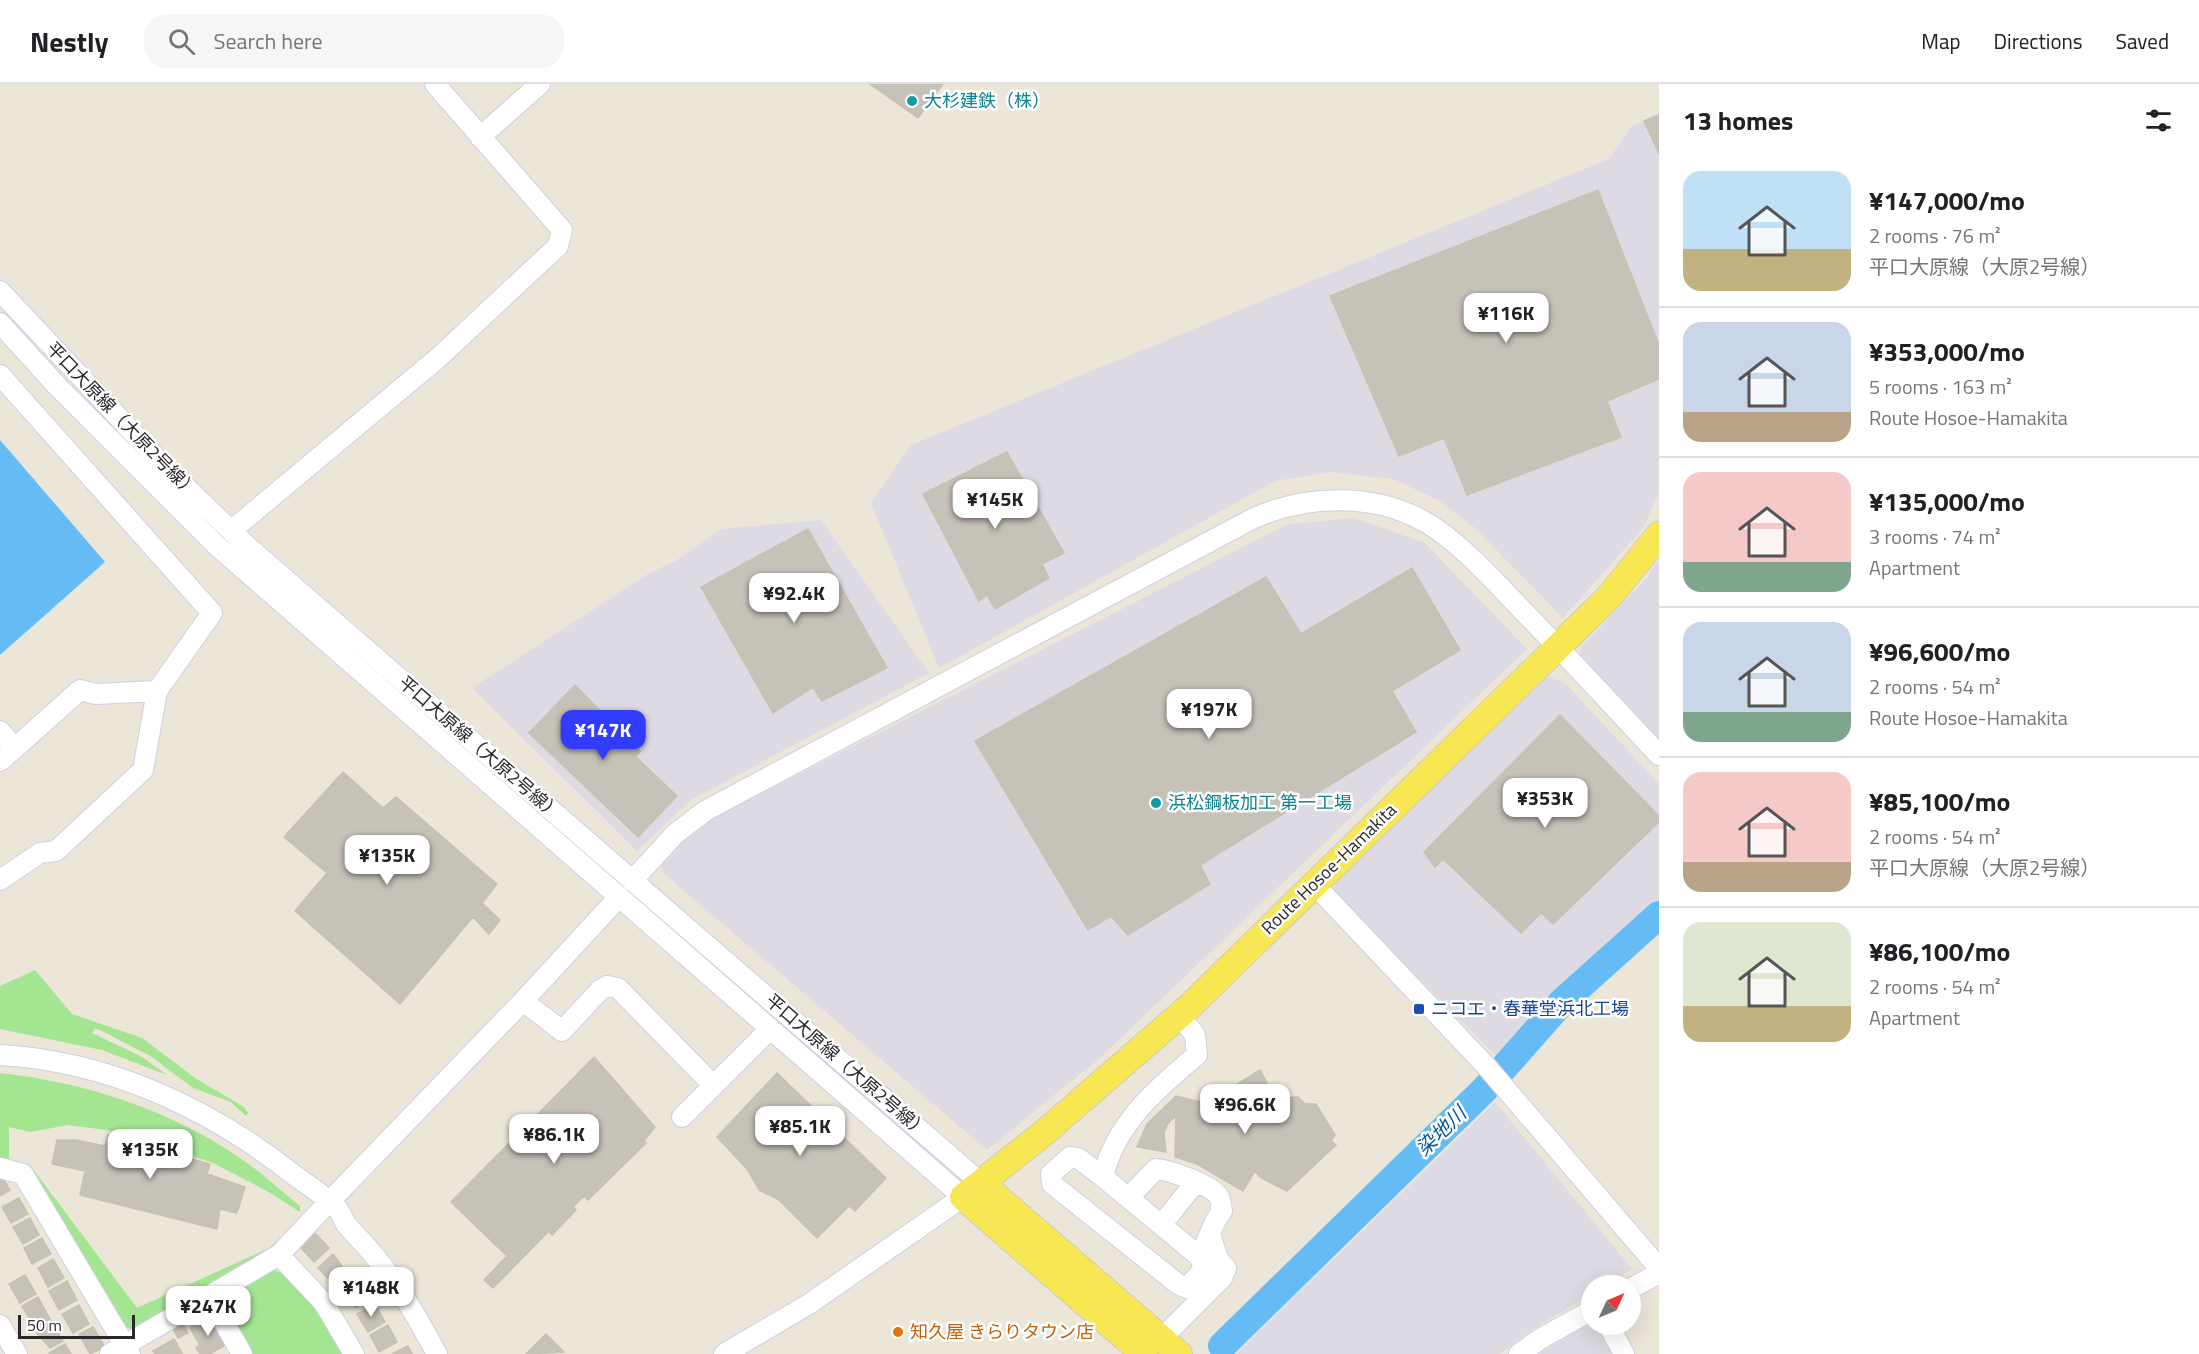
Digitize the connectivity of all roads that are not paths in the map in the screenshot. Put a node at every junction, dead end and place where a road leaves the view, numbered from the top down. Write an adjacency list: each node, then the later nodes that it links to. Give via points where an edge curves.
1 (435, 84): 3 (street)
2 (540, 84): 3 (street)
3 (480, 137): 7 (street, via 562,230 558,246 438,358)
4 (0, 291): 7 (street, 平口大原線（大原2号線）, via 170,472)
5 (0, 323): 18 (street, 平口大原線（大原2号線）, via 89,419 216,545)
6 (0, 375): 10 (street, via 212,613)
7 (232, 530): 16 (street, 平口大原線（大原2号線）)
8 (1659, 535): 9 (main road, Route Hosoe-Hamakita, via 1609,597)
9 (1558, 647): 13 (street); 16 (street, via 1469,556 1416,518 1381,506 1341,500 1284,507 1252,519 705,811 675,834); 17 (main road, Route Hosoe-Hamakita)
10 (157, 691): 12 (street, via 96,694 80,690); 15 (street, via 143,770 56,851 40,853)
11 (0, 731): 12 (street)
12 (15, 748): 14 (street)
13 (1659, 755)
14 (0, 761)
15 (0, 880)
16 (632, 881): 28 (street, 平口大原線（大原2号線）)
17 (1314, 884): 20 (main road, Route Hosoe-Hamakita); 35 (street, via 1505,1087)
18 (619, 897): 19 (street); 21 (street, 平口大原線（大原2号線）)
19 (524, 1001): 23 (street, via 562,1031 600,990 608,986 618,988); 30 (street)
20 (1179, 1015): 26 (street, via 1195,1035 1197,1055 1144,1103 1122,1130); 28 (main road, Route Hosoe-Hamakita)
21 (769, 1030): 23 (street); 28 (street, 平口大原線（大原2号線）)
22 (0, 1054): 30 (street, via 92,1069 147,1089 220,1123 261,1149)
23 (712, 1084): 24 (street)
24 (682, 1117)
25 (0, 1168): 42 (street, via 23,1174)
26 (1103, 1177): 29 (street); 34 (street, via 1078,1158 1070,1157 1052,1174 1052,1184 1178,1284 1187,1288 1204,1269)
27 (1196, 1183): 29 (street, via 1156,1169); 31 (street); 32 (street, via 1220,1198 1222,1211 1214,1221)
28 (972, 1190): 41 (main road); 47 (street, via 809,1304)
29 (1129, 1197): 31 (street)
30 (327, 1204): 33 (street); 46 (street, via 385,1270)
31 (1161, 1224): 34 (street)
32 (1211, 1237): 34 (street); 41 (street, via 1218,1259 1226,1268 1222,1278)
33 (279, 1255): 37 (street); 45 (street, via 324,1303)
34 (1200, 1257)
35 (1659, 1270): 36 (street)
36 (1641, 1281)
37 (208, 1296): 42 (street); 44 (street)
38 (1581, 1316): 48 (street)
39 (0, 1325): 43 (street)
40 (1614, 1335): 49 (street)
41 (1161, 1349)
42 (122, 1351)
43 (17, 1354)
44 (242, 1354)
45 (354, 1354)
46 (437, 1354)
47 (724, 1354)
48 (1520, 1354)
49 (1624, 1354)

